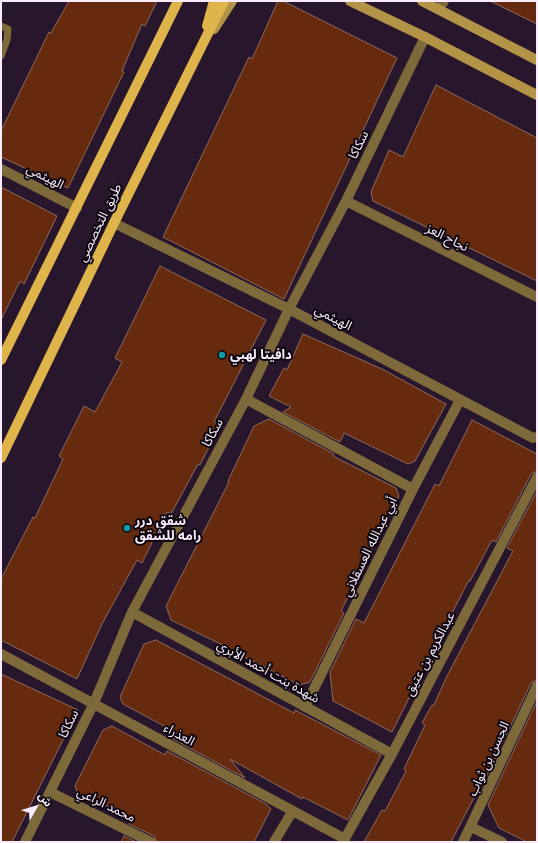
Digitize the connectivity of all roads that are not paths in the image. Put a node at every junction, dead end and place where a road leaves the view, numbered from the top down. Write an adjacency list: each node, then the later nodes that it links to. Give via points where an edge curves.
1 (173, 1): 10 (main road)
2 (178, 1): 10 (main road)
3 (182, 1): 10 (main road)
4 (214, 1): 13 (main road)
5 (224, 1): 13 (main road, طريق التخصصي)
6 (232, 1): 13 (street)
7 (350, 1): 12 (street)
8 (422, 1): 9 (street)
9 (442, 5): 15 (street)
10 (168, 20): 19 (main road)
11 (1, 26): 14 (lane, via 8,29)
12 (425, 37): 16 (street); 18 (street, سكاكا)
13 (200, 49): 20 (main road, طريق التخصصي)
14 (1, 56)
15 (537, 60)
16 (537, 95)
17 (1, 170): 19 (street, الهيثمي)
18 (346, 202): 21 (street, نجاح العز); 22 (street, سكاكا)
19 (77, 208): 23 (main road)
20 (114, 223): 22 (street, الهيثمي); 28 (main road, طريق التخصصي)
21 (537, 297)
22 (289, 309): 24 (street, سكاكا); 25 (street, الهيثمي)
23 (1, 360)
24 (246, 399): 30 (street); 31 (street, سكاكا)
25 (460, 400): 27 (street, الهيثمي); 30 (street, أبي عبدالله العسقلاني)
26 (537, 428): 27 (street)
27 (535, 437)
28 (1, 458)
29 (537, 477): 36 (street, عبدالكريم بن عتيق)
30 (413, 489): 35 (street, أبي عبدالله العسقلاني)
31 (132, 612): 34 (street, سكاكا); 35 (street, شهدة بنت أحمد الأبري)
32 (1, 654): 34 (street, العذراء)
33 (537, 686): 39 (street, الحسن بن ثواب)
34 (94, 703): 37 (street, سكاكا); 38 (street, العذراء)
35 (305, 707): 36 (street, شهدة بنت أحمد الأبري)
36 (392, 754): 40 (street, عبدالكريم بن عتيق)
37 (50, 792): 41 (street, سكاكا); 42 (street, محمد الراعي)
38 (292, 812): 40 (street, العذراء); 43 (street)
39 (471, 827): 44 (street, الحسن بن ثواب); 45 (street)
40 (344, 841)
41 (26, 842)
42 (151, 842)
43 (274, 842)
44 (463, 842)
45 (502, 842)

